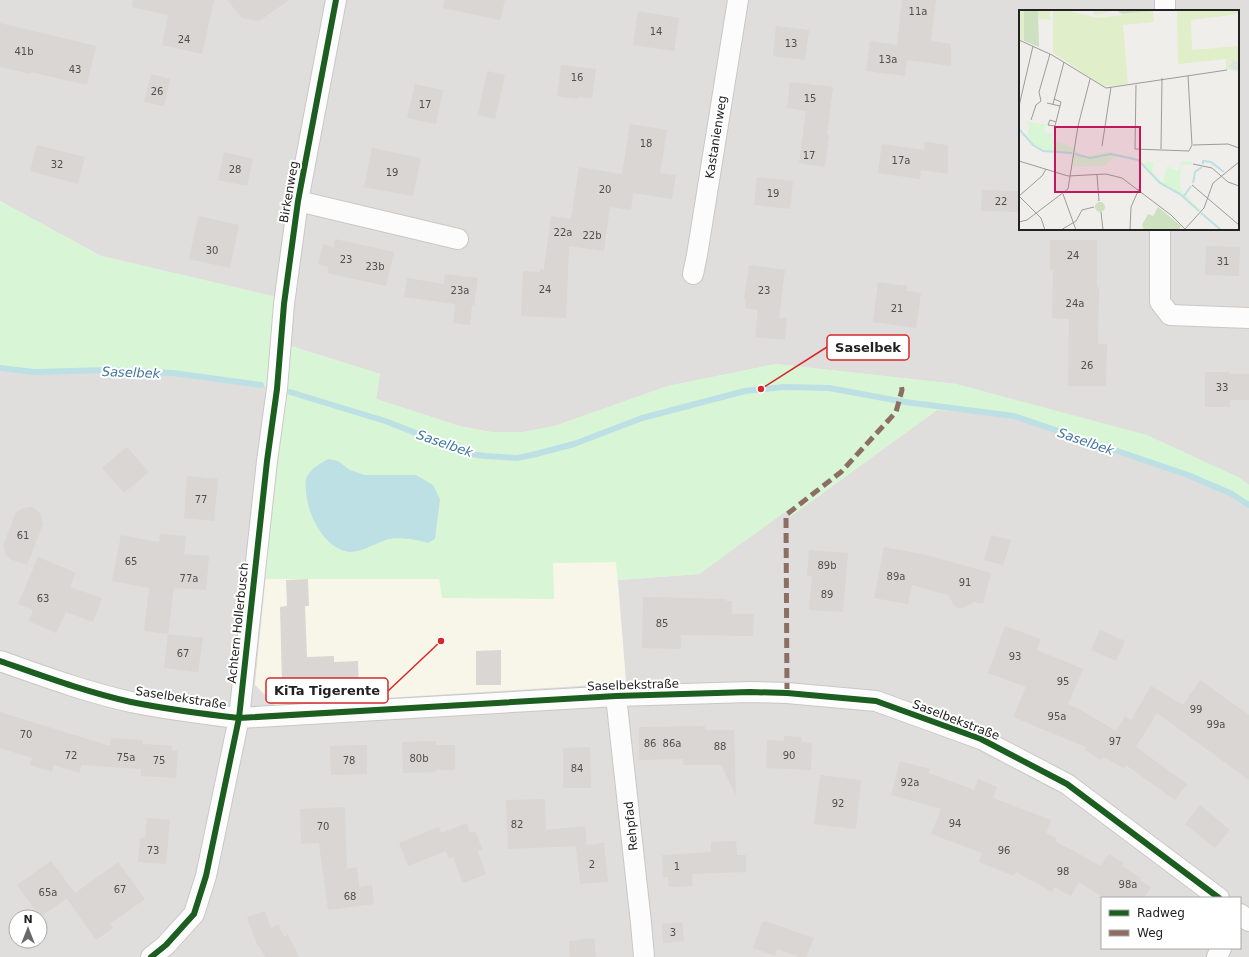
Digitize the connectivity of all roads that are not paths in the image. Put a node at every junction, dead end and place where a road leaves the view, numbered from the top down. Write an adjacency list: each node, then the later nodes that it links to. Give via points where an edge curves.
1 (336, 0): 3 (street, Birkenweg)
2 (738, 0): 6 (street, Kastanienweg)
3 (298, 201): 5 (street, Birkenweg); 8 (street, Birkenweg)
4 (1160, 230): 7 (street, via 1160,302 1170,315)
5 (458, 239)
6 (693, 274)
7 (1249, 318)
8 (276, 389): 11 (street, Achtern Hollerbusch)
9 (0, 661): 11 (street, Saselbekstraße, via 62,683 130,701 185,712)
10 (616, 696): 11 (street, Saselbekstraße); 12 (street, Saselbekstraße, via 750,692 876,701 981,739 1067,784); 16 (street, Rehpfad)
11 (239, 718): 15 (street, Achtern Hollerbusch, via 206,876 194,914 166,945)
12 (1218, 897)
13 (1241, 915): 14 (street)
14 (1249, 921)
15 (151, 957)
16 (644, 957)

